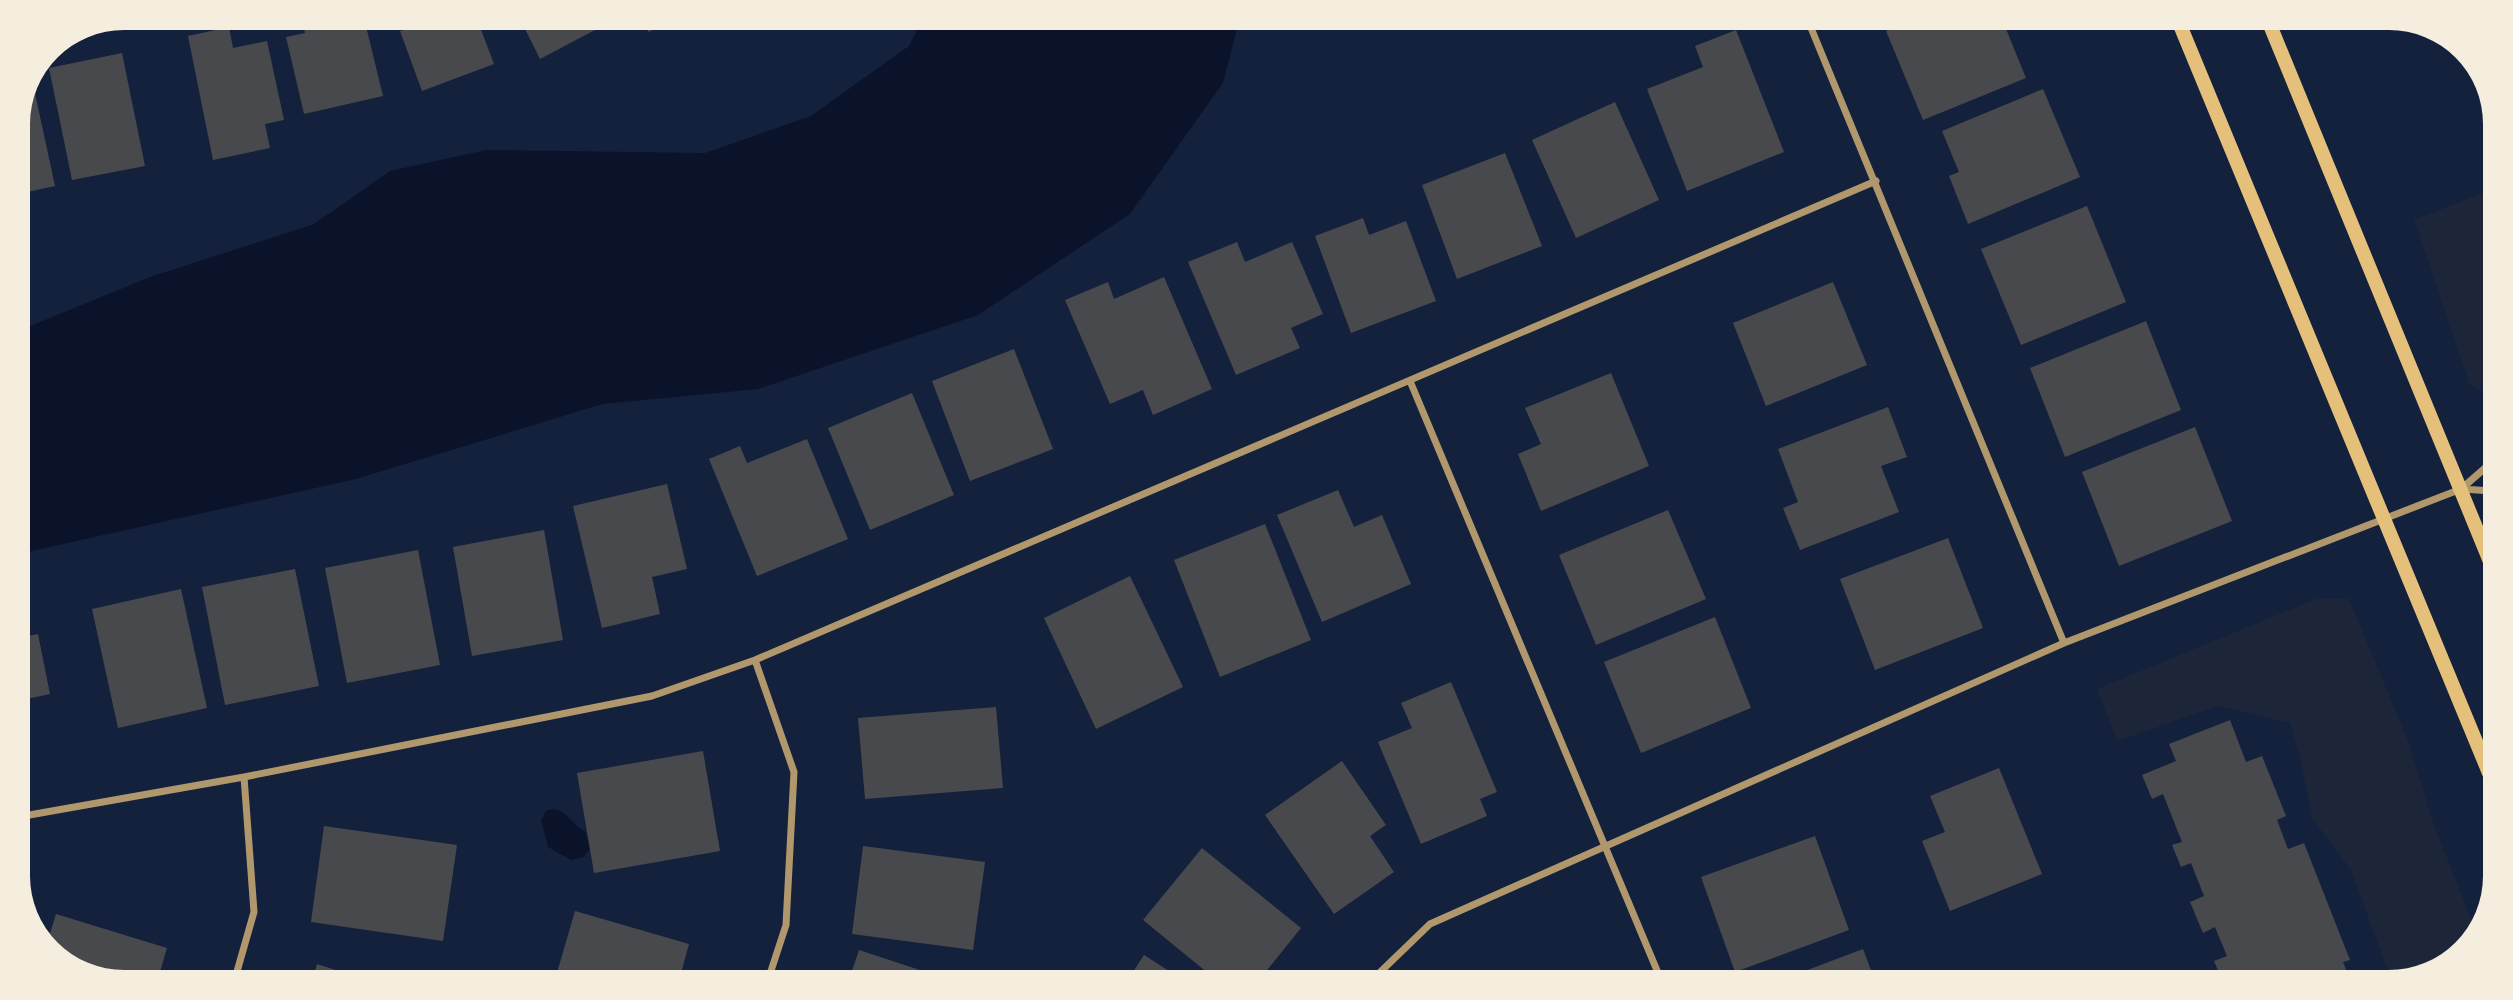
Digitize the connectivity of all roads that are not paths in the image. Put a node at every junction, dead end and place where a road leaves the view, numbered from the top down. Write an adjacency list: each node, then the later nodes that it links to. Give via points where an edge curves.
1 (1812, 30): 4 (street)
2 (2182, 30): 9 (main road)
3 (2272, 30): 7 (main road)
4 (1877, 181): 5 (street); 11 (street)
5 (1410, 381): 12 (street); 16 (street)
6 (2483, 470): 7 (street)
7 (2461, 489): 8 (street); 9 (street); 10 (main road)
8 (2483, 490)
9 (2384, 519): 11 (street); 13 (main road)
10 (2483, 544)
11 (2064, 643): 16 (street)
12 (755, 660): 14 (street, via 652,696); 18 (street, via 794,772 786,925)
13 (2483, 758)
14 (244, 777): 15 (street); 17 (street, via 254,912)
15 (30, 815)
16 (1604, 846): 19 (street, via 1430,924); 20 (street)
17 (237, 970)
18 (771, 970)
19 (1382, 970)
20 (1657, 970)

